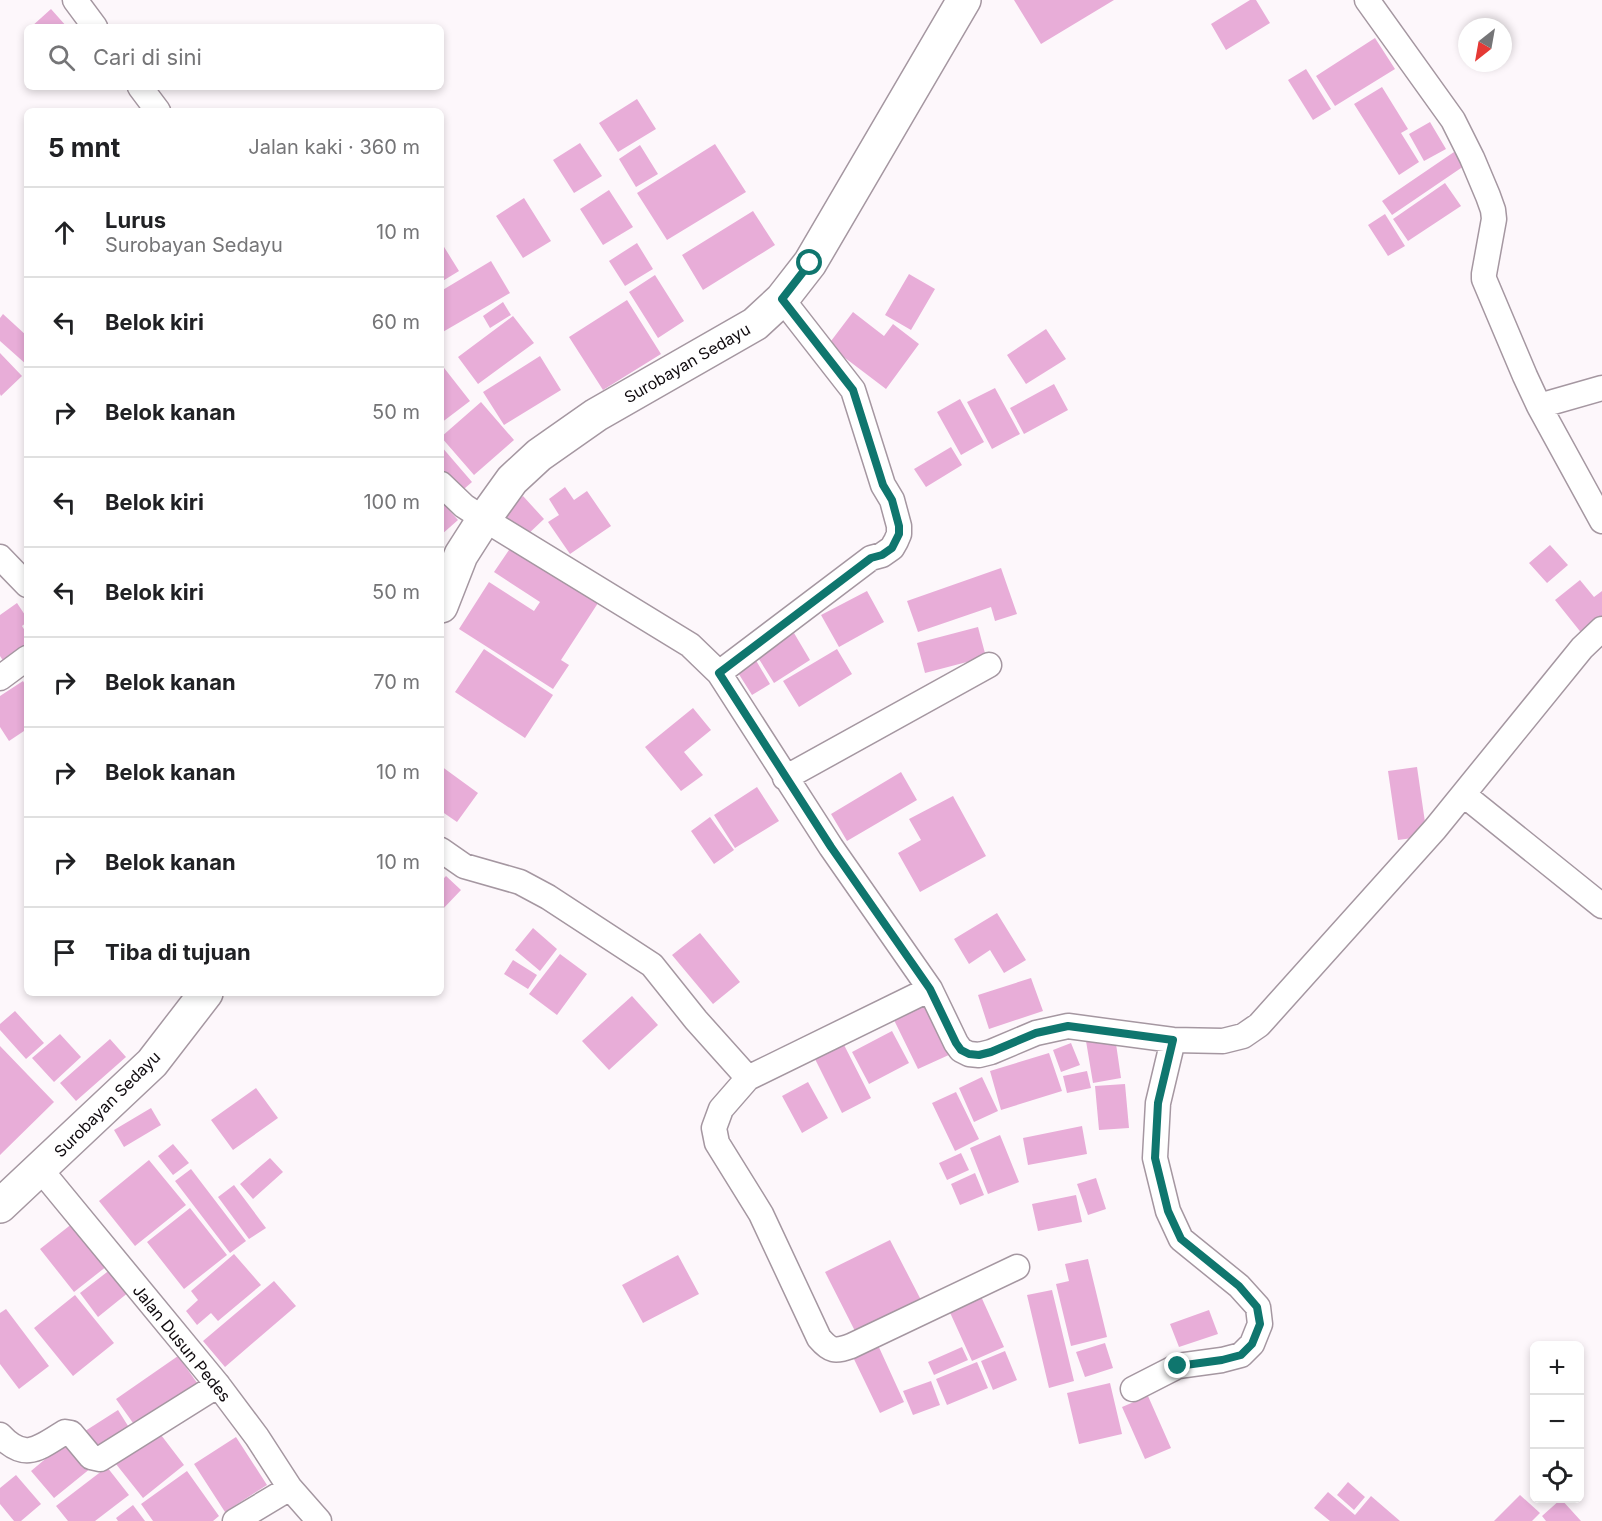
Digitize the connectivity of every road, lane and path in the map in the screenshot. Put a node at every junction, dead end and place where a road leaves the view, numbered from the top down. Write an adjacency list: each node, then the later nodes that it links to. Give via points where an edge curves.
1 (75, 0): 4 (street)
2 (964, 0): 7 (main road, Surobayan Sedayu, via 810,263)
3 (1366, 0): 9 (street, via 1453,120 1488,195 1494,219 1484,279)
4 (93, 24)
5 (142, 90): 6 (street)
6 (156, 108)
7 (782, 299): 11 (main road, Surobayan Sedayu, via 755,324 596,415 538,455 512,480); 19 (street, via 853,390 883,485 892,500 899,534 892,548 871,558)
8 (1602, 388): 9 (street)
9 (1539, 406): 12 (street)
10 (444, 487): 11 (street)
11 (484, 519): 15 (main road, Surobayan Sedayu, via 461,555); 19 (street, via 690,645)
12 (1602, 521)
13 (0, 557): 14 (street)
14 (24, 582)
15 (444, 598)
16 (1602, 629): 22 (street, via 1582,648)
17 (24, 660): 20 (street)
18 (989, 665): 21 (street)
19 (719, 673): 21 (street)
20 (0, 678)
21 (785, 778): 25 (street)
22 (1464, 795): 24 (street); 27 (street, via 1259,1025 1243,1036 1223,1041)
23 (444, 852): 28 (street, via 464,866 520,882 548,897 652,964)
24 (1602, 906)
25 (930, 989): 27 (street, via 956,1043 969,1054 991,1052 1036,1033 1068,1026); 28 (street)
26 (204, 996): 29 (main road, Surobayan Sedayu, via 152,1063)
27 (1173, 1040): 33 (street, via 1158,1103 1155,1158 1168,1211 1181,1239 1239,1286 1257,1307 1260,1324 1252,1344 1241,1355 1178,1366)
28 (748, 1078): 31 (street, via 721,1109 714,1128 717,1143 761,1214 819,1338 827,1347 839,1351 851,1346)
29 (40, 1170): 30 (main road, Surobayan Sedayu); 32 (street, Jalan Dusun Pedes)
30 (0, 1206)
31 (1017, 1267)
32 (218, 1385): 34 (street, via 100,1460 92,1457 68,1432 43,1446 22,1451); 35 (street, Jalan Dusun Pedes)
33 (1133, 1389)
34 (0, 1436)
35 (290, 1488): 36 (street); 37 (street, Jalan Dusun Pedes)
36 (235, 1521)
37 (319, 1521)

